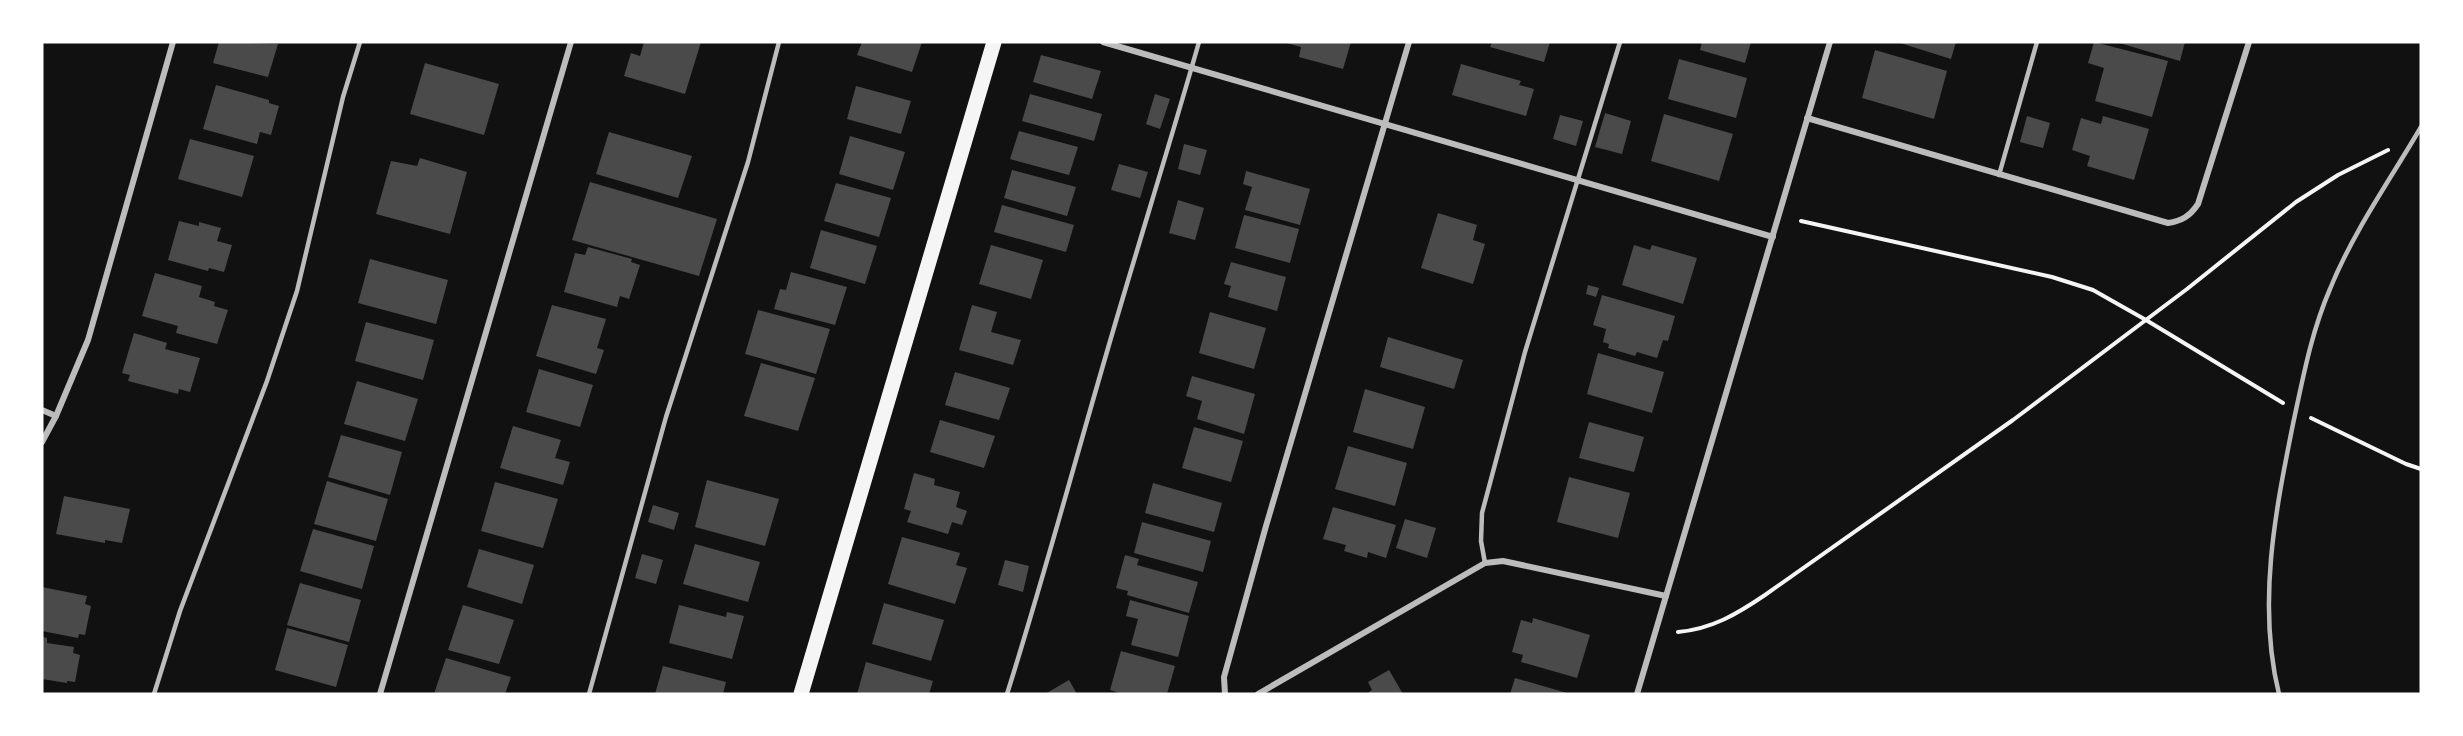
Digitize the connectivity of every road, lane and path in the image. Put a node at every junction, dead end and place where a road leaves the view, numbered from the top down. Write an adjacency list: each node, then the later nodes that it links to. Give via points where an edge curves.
1 (173, 42): 24 (street, via 87,340)
2 (360, 42): 29 (lane, via 297,291 256,413 180,611)
3 (571, 42): 30 (street)
4 (779, 42): 31 (lane, via 748,162 666,417)
5 (994, 42): 32 (main road)
6 (1103, 42): 13 (street)
7 (1199, 42): 13 (lane)
8 (1409, 42): 15 (street)
9 (1620, 42): 19 (lane)
10 (1830, 42): 14 (street)
11 (2037, 42): 18 (lane)
12 (2249, 42): 18 (street, via 2198,204 2180,222 2168,223)
13 (1192, 67): 15 (street); 33 (lane)
14 (1807, 118): 18 (street); 21 (street)
15 (1385, 123): 19 (street); 34 (street, via 1266,526 1224,676)
16 (2421, 127): 17 (lane)
17 (2415, 138): 22 (path, via 2338,175 2296,202); 37 (lane, via 2355,238 2330,288 2311,340 2277,500 2270,566 2269,622)
18 (1999, 175)
19 (1576, 180): 21 (street); 26 (lane, via 1482,513)
20 (1801, 221): 22 (path, via 2052,278 2093,290)
21 (1773, 237): 27 (street)
22 (2146, 320): 28 (path, via 2013,420 1731,618 1699,630)
23 (42, 410): 24 (street)
24 (56, 416): 25 (street)
25 (42, 442)
26 (1485, 563): 27 (street, via 1503,561); 35 (street)
27 (1666, 596): 36 (street)
28 (1678, 632)
29 (154, 694)
30 (380, 694)
31 (589, 694)
32 (801, 694)
33 (1007, 694)
34 (1225, 694)
35 (1258, 694)
36 (1637, 694)
37 (2279, 694)

